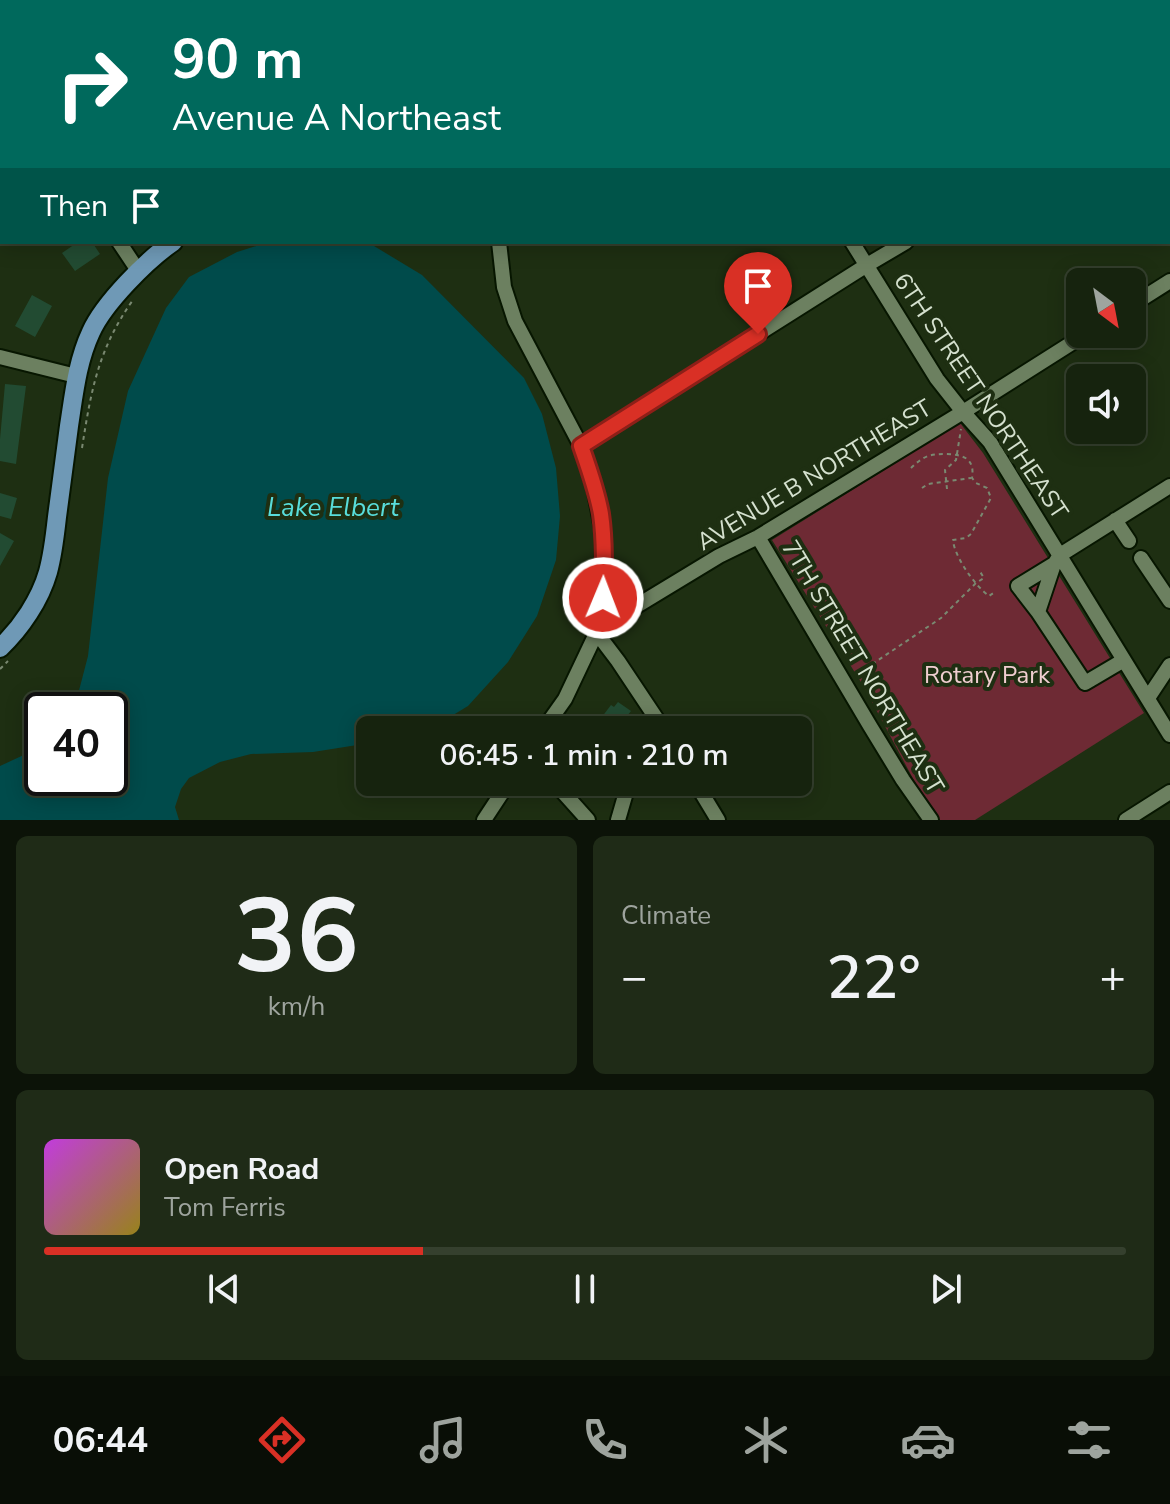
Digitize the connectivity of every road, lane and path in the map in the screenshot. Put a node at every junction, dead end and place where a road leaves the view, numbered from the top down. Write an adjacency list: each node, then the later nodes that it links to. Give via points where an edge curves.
1 (120, 244): 7 (street)
2 (170, 244): 7 (main road)
3 (499, 244): 16 (street, via 515,321)
4 (853, 244): 6 (street, 6TH STREET NORTHEAST)
5 (903, 244): 6 (street)
6 (867, 265): 14 (street, 6TH STREET NORTHEAST); 16 (street)
7 (139, 272): 13 (main road, via 93,328)
8 (1170, 281): 9 (street)
9 (1146, 296)
10 (135, 297): 17 (path, via 101,359)
11 (1066, 347): 14 (street, AVENUE B NORTHEAST)
12 (1, 358): 13 (street)
13 (76, 376): 36 (main road, via 48,571)
14 (963, 412): 26 (street, AVENUE B NORTHEAST); 29 (street, 6TH STREET NORTHEAST, via 990,442)
15 (961, 428): 18 (path)
16 (581, 446): 35 (street, via 603,534)
17 (82, 448)
18 (957, 456): 19 (path, via 934,454); 20 (path, via 970,463); 21 (path, via 945,470)
19 (911, 468)
20 (972, 478): 21 (path); 31 (path, via 991,498 971,534 953,540)
21 (946, 482): 23 (path); 24 (path)
22 (1170, 486): 25 (street)
23 (922, 488)
24 (947, 489)
25 (1115, 520): 27 (street); 29 (street)
26 (758, 537): 35 (street, AVENUE B NORTHEAST); 54 (street, 7TH STREET NORTHEAST)
27 (1129, 541)
28 (1141, 558): 33 (street)
29 (1057, 560): 34 (street); 34 (street, via 1018,586); 37 (street, 6TH STREET NORTHEAST)
30 (979, 570): 31 (path, via 984,578)
31 (976, 583): 32 (path, via 989,596); 40 (path, via 941,618)
32 (995, 592)
33 (1170, 601)
34 (1038, 612): 37 (street, via 1085,683)
35 (599, 626): 42 (street); 43 (street)
36 (8, 651): 39 (path)
37 (1124, 660): 41 (street, 6TH STREET NORTHEAST)
38 (1170, 665): 41 (street)
39 (0, 669)
40 (859, 673)
41 (1148, 698): 44 (street, 6TH STREET NORTHEAST)
42 (553, 716)
43 (655, 716)
44 (1170, 735)
45 (1170, 792): 55 (street)
46 (500, 796): 50 (street)
47 (567, 796): 51 (street)
48 (625, 796): 52 (street)
49 (703, 796): 53 (street)
50 (484, 820)
51 (588, 820)
52 (618, 820)
53 (718, 820)
54 (931, 820)
55 (1126, 820)

